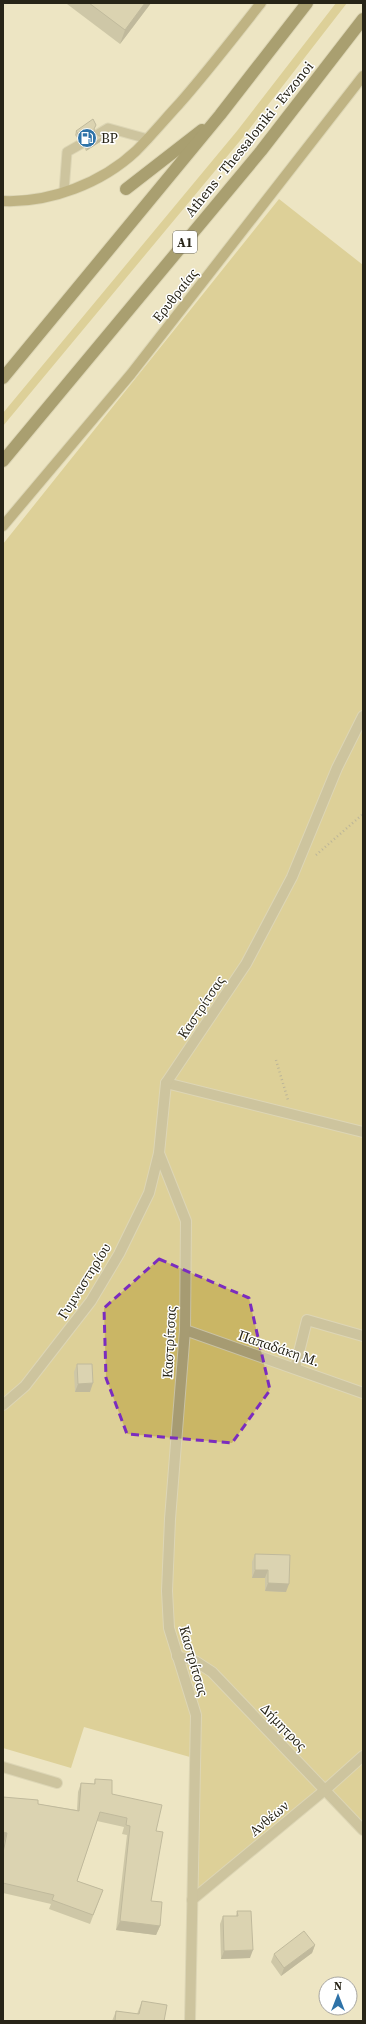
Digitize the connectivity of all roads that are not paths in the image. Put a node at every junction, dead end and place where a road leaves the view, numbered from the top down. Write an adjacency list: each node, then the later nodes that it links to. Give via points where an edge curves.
1 (261, 3): 7 (main road, via 209,70)
2 (307, 3): 5 (highway)
3 (363, 19): 13 (highway, Athens - Thessaloniki - Evzonoi / Α1, via 261,151)
4 (363, 76): 14 (main road, Ερυθραίας, via 131,374)
5 (220, 115): 9 (highway); 12 (highway)
6 (98, 134): 7 (lane, via 108,128)
7 (148, 139): 10 (main road, via 110,171)
8 (81, 144): 10 (lane, via 67,152)
9 (126, 189)
10 (64, 191): 11 (main road, via 41,198)
11 (3, 201)
12 (3, 378)
13 (3, 461)
14 (3, 526)
15 (363, 716): 16 (street, Καστρίτσας, via 337,768 292,877 246,964)
16 (166, 1083): 17 (street); 18 (street, Καστρίτσας)
17 (363, 1132)
18 (159, 1153): 19 (street, Καστρίτσας, via 186,1221); 23 (street, Γυμναστηρίου, via 149,1193 91,1301 39,1369)
19 (185, 1330): 21 (street, Παπαδάκη Μ.); 24 (street, Καστρίτσας, via 170,1519 168,1591 169,1628)
20 (363, 1336): 21 (street, via 307,1320)
21 (295, 1368): 22 (street, Παπαδάκη Μ.)
22 (363, 1393)
23 (3, 1405)
24 (177, 1656): 28 (street, Δήμητρος, via 195,1661 212,1672); 30 (street, Καστρίτσας, via 196,1715)
25 (363, 1756): 28 (street, Ανθέων)
26 (3, 1766): 27 (street)
27 (57, 1783)
28 (325, 1790): 29 (street, Δήμητρος); 30 (street, Ανθέων)
29 (363, 1830)
30 (192, 1900): 31 (street, Καστρίτσας)
31 (190, 2021)

